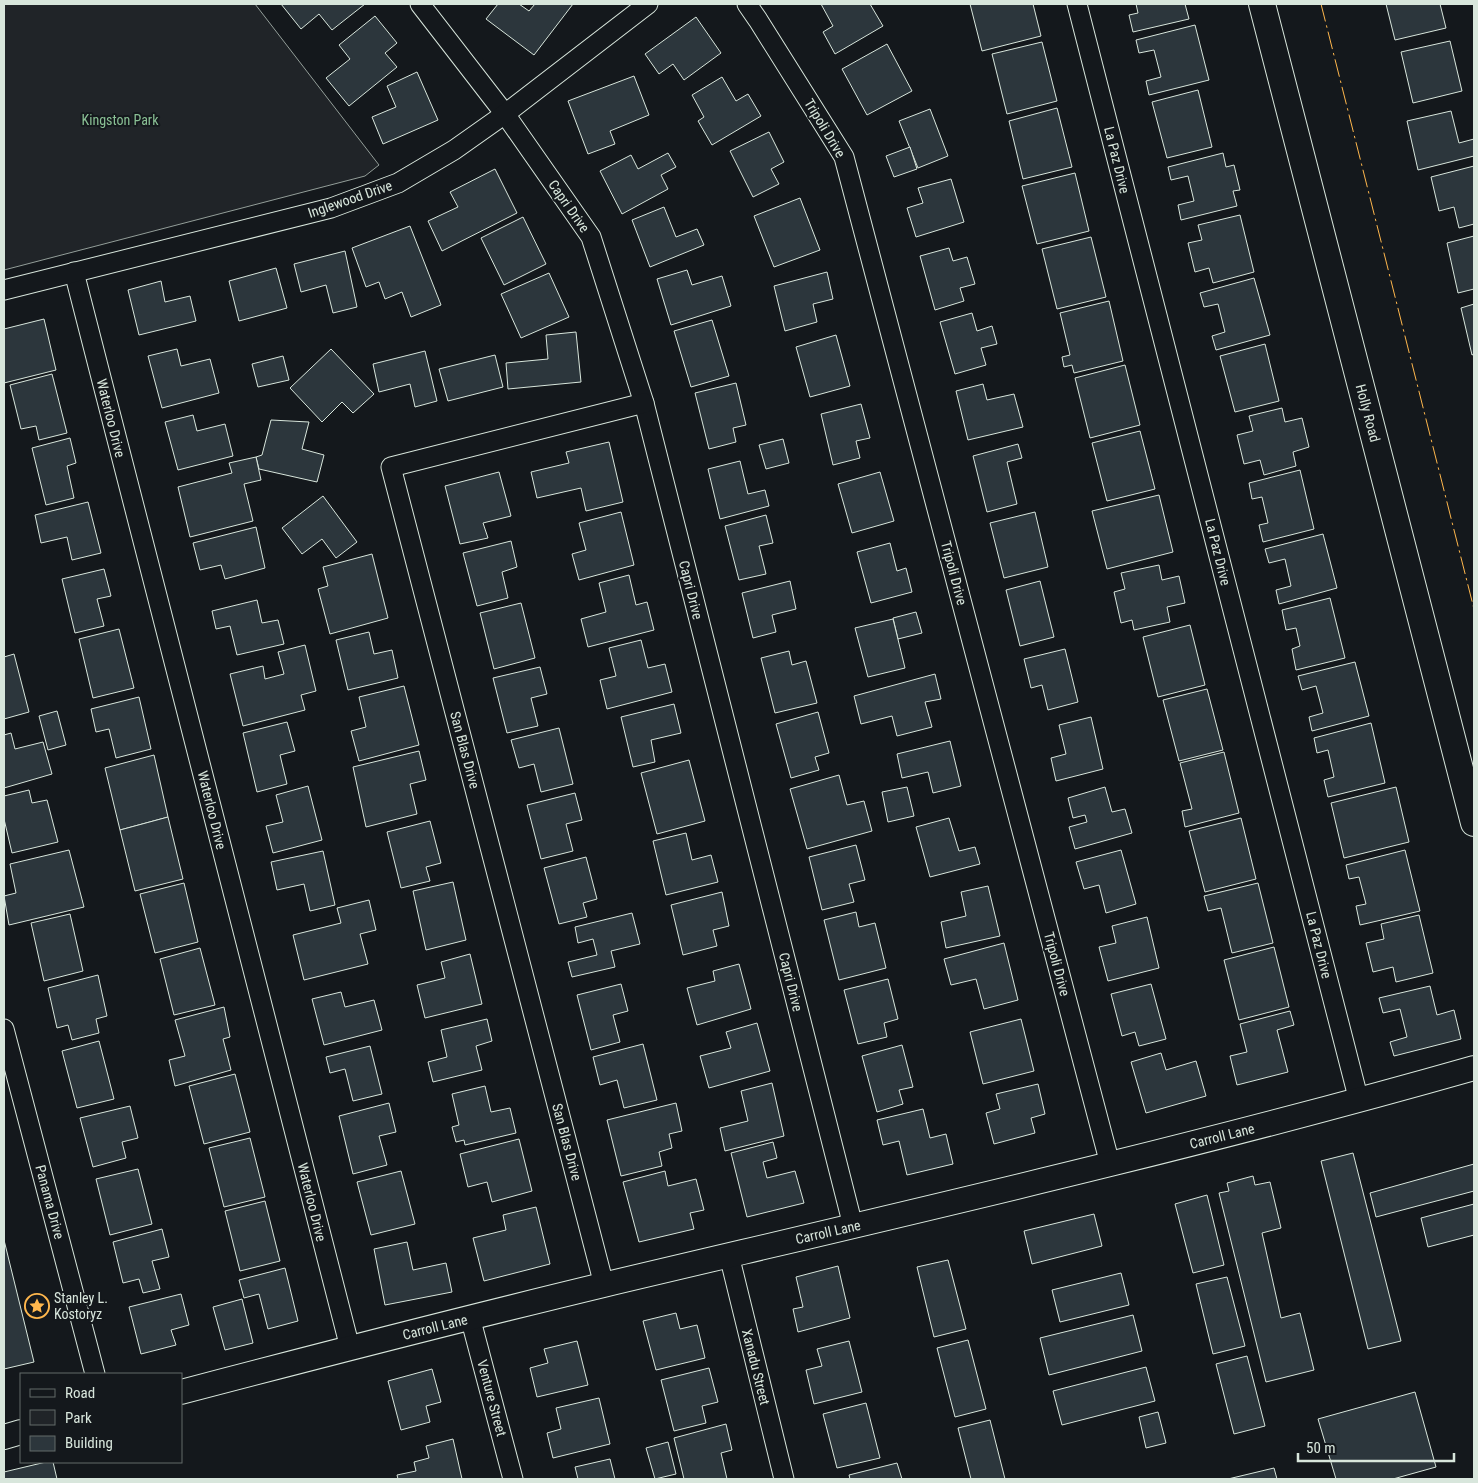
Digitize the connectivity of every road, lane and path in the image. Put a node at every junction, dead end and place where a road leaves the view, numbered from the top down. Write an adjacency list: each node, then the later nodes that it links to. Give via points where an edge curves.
1 (420, 4): 6 (street, Capri Drive)
2 (648, 4): 6 (street, Inglewood Drive)
3 (747, 4): 14 (street, Tripoli Drive, via 844,157)
4 (1077, 4): 13 (street, La Paz Drive)
5 (1262, 4): 10 (main road, Holly Road)
6 (505, 114): 7 (street, Inglewood Drive, via 454,150 398,183 331,208); 9 (street, Capri Drive, via 591,237)
7 (74, 272): 8 (street, Inglewood Drive); 19 (street, Waterloo Drive)
8 (4, 290)
9 (644, 403): 15 (street, Capri Drive); 17 (street, San Blas Drive, via 391,467)
10 (1474, 822)
11 (4, 1029): 20 (street, Panama Drive)
12 (1474, 1068): 13 (street, Carroll Lane)
13 (1359, 1101): 14 (street, Carroll Lane)
14 (1110, 1164): 15 (street, Carroll Lane)
15 (853, 1226): 16 (street, Carroll Lane)
16 (729, 1255): 17 (street, Carroll Lane); 25 (street, Xanadu Street)
17 (604, 1285): 18 (street, Carroll Lane)
18 (470, 1317): 19 (street, Carroll Lane); 24 (street, Venture Street)
19 (350, 1348): 21 (street, Carroll Lane)
20 (95, 1373)
21 (182, 1392)
22 (20, 1432): 23 (street)
23 (4, 1437)
24 (513, 1479)
25 (784, 1479)

